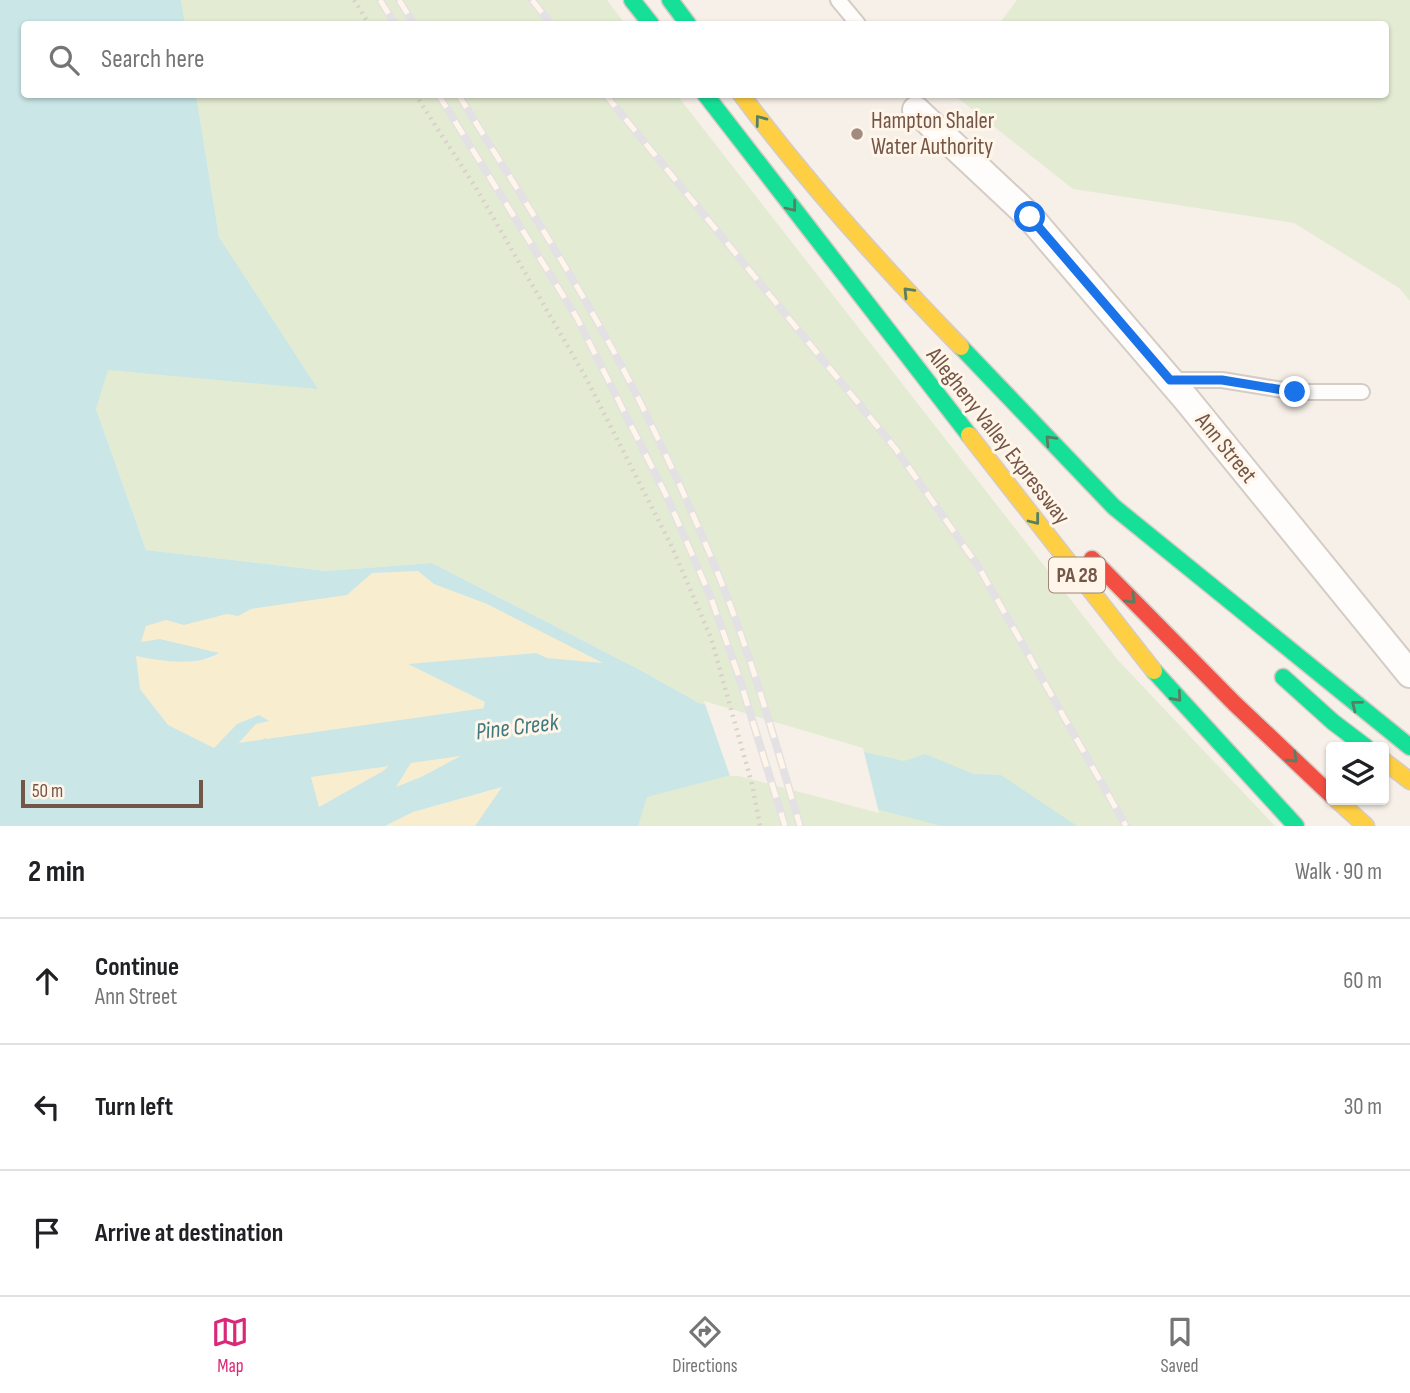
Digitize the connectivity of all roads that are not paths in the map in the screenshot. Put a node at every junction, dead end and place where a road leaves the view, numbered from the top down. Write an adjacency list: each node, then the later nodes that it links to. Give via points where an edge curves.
1 (632, 0): 4 (highway)
2 (670, 0): 5 (highway)
3 (838, 0): 6 (lane)
4 (649, 21)
5 (686, 21)
6 (856, 21)
7 (708, 98): 10 (highway, Allegheny Valley Expressway / PA 28, one-way to 10)
8 (744, 98): 13 (highway, Allegheny Valley Expressway, one-way to 8, via 897,281 782,149)
9 (912, 102): 11 (street, Ann Street, via 1030,217)
10 (873, 311): 14 (highway); 25 (highway, Allegheny Valley Expressway / PA 28, one-way to 25, via 1139,655)
11 (1170, 380): 12 (lane, via 1222,380 1295,392); 18 (street, Ann Street)
12 (1362, 392)
13 (1114, 507): 16 (highway); 20 (highway, Allegheny Valley Expressway, one-way to 13)
14 (1054, 518)
15 (1080, 546): 23 (highway, one-way to 23)
16 (1203, 601)
17 (1271, 666): 19 (highway)
18 (1410, 674)
19 (1359, 742)
20 (1410, 747)
21 (1389, 765): 22 (highway)
22 (1410, 781)
23 (1326, 789)
24 (1343, 805): 26 (highway)
25 (1296, 826)
26 (1366, 826)

